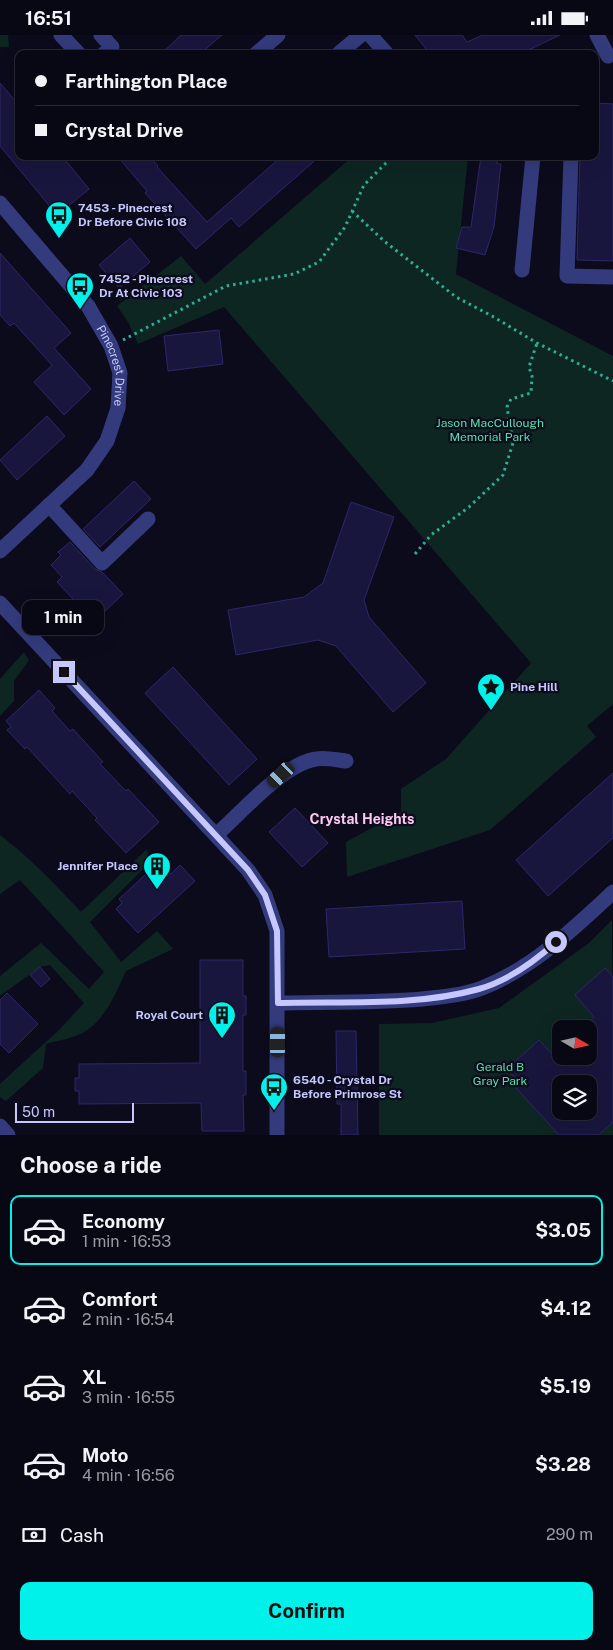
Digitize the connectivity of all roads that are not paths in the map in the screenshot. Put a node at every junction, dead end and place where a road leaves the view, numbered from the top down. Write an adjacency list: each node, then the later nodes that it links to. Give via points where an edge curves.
1 (61, 35): 7 (street)
2 (101, 35): 8 (street, via 112,47)
3 (278, 35): 9 (street)
4 (361, 35): 10 (street)
5 (370, 35): 11 (street)
6 (597, 35): 12 (street)
7 (75, 50)
8 (109, 50)
9 (261, 50)
10 (343, 50)
11 (383, 50)
12 (605, 57)
13 (533, 160): 16 (street)
14 (571, 160): 17 (street, via 567,276)
15 (0, 203): 18 (street, Pinecrest Drive, via 88,306 111,346 120,373 118,408 107,441 87,470)
16 (522, 270)
17 (613, 277)
18 (49, 505): 19 (street, via 102,563); 20 (street, Pinecrest Drive)
19 (148, 519)
20 (0, 551)
21 (0, 603): 23 (street)
22 (346, 761): 23 (street, via 318,759 300,763 281,775)
23 (216, 835): 25 (street, via 248,870 265,895 277,931)
24 (612, 895): 25 (street, via 543,953 510,975 480,989 445,997 403,1001)
25 (278, 1003): 28 (street)
26 (0, 1126): 27 (street)
27 (8, 1135)
28 (277, 1135)

